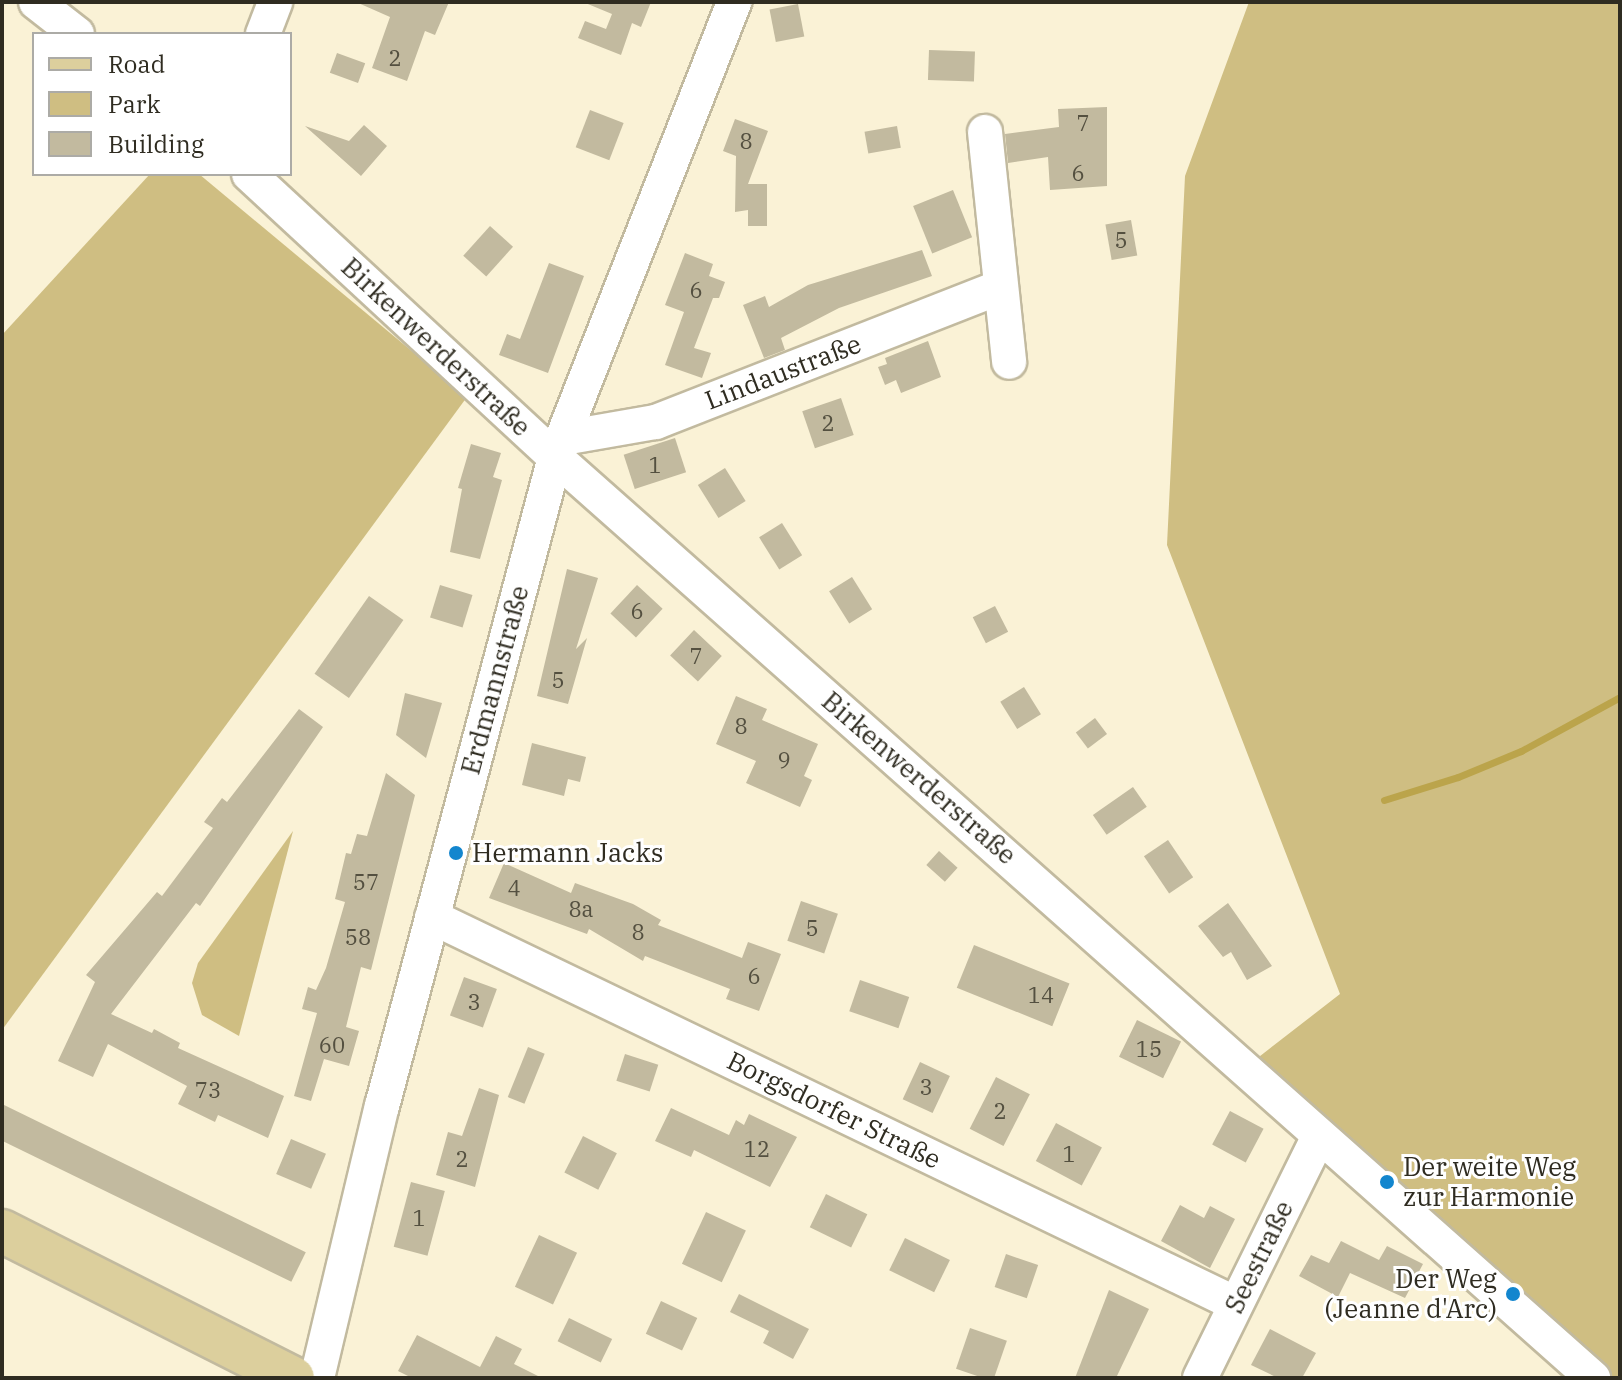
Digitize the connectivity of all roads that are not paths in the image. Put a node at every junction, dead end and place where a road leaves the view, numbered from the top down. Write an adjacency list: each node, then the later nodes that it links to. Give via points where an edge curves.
1 (36, 2): 4 (street)
2 (275, 2): 5 (street)
3 (734, 2): 10 (street, Erdmannstraße)
4 (74, 32)
5 (264, 32)
6 (985, 132): 8 (street)
7 (251, 176): 10 (street, Birkenwerderstraße)
8 (998, 288): 9 (street); 10 (street, Lindaustraße, via 656,422)
9 (1009, 362)
10 (559, 448): 11 (street, Erdmannstraße); 12 (street, Birkenwerderstraße)
11 (432, 917): 14 (street, Borgsdorfer Straße); 16 (street, Erdmannstraße)
12 (1319, 1136): 14 (street, Seestraße); 18 (street, Birkenwerderstraße)
13 (2, 1231): 15 (main road)
14 (1236, 1304): 17 (street, Seestraße)
15 (293, 1378)
16 (317, 1378)
17 (1200, 1378)
18 (1593, 1378)

